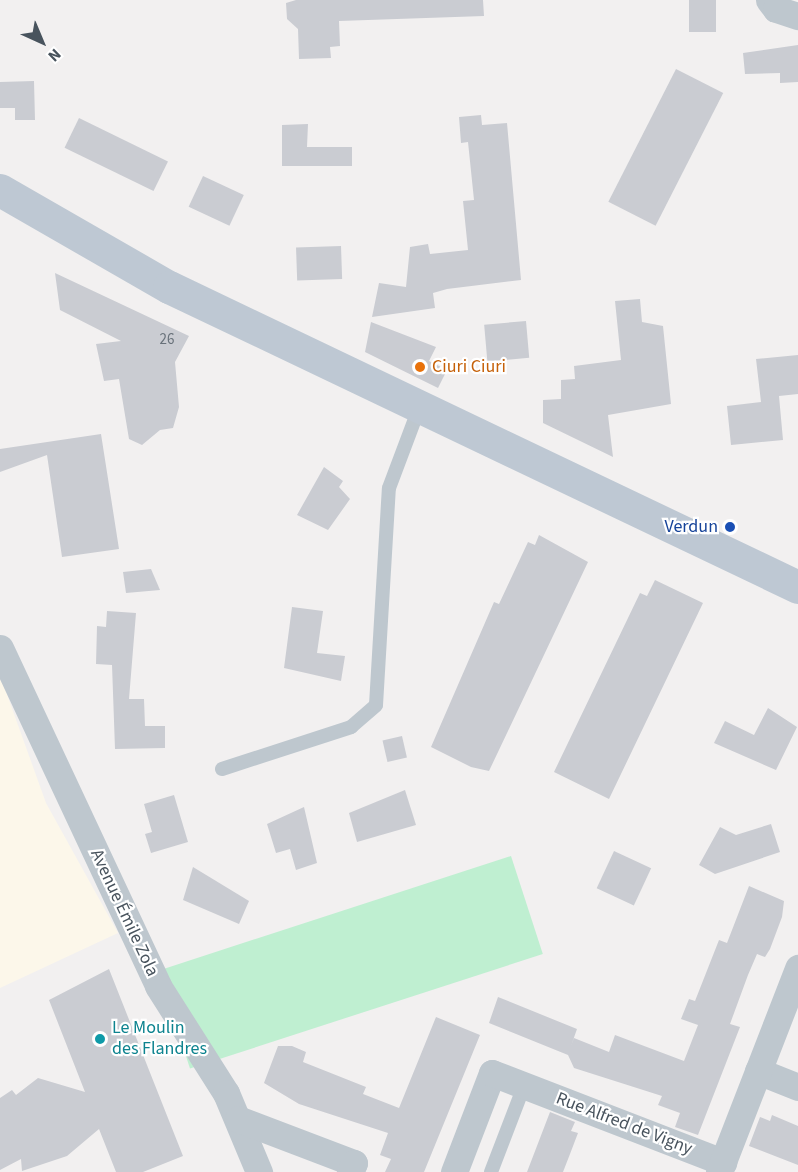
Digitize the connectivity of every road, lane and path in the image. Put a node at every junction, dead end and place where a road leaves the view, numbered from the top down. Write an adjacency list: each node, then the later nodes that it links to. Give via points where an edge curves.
1 (769, 0): 2 (street)
2 (798, 16)
3 (0, 190): 5 (main road)
4 (0, 215): 5 (main road)
5 (169, 287): 6 (main road)
6 (419, 408): 7 (main road); 9 (lane, via 389,488 376,705 351,727)
7 (798, 587)
8 (0, 648): 14 (street, Avenue Émile Zola, via 166,1002 226,1092)
9 (222, 770)
10 (798, 968): 11 (street)
11 (758, 1071): 13 (street); 15 (street)
12 (524, 1086): 15 (street, Rue Alfred de Vigny); 18 (street, Rue Alfred de Vigny, via 492,1073); 19 (lane)
13 (798, 1087)
14 (238, 1119): 16 (street, Avenue Émile Zola); 17 (street, via 354,1163)
15 (721, 1167)
16 (259, 1172)
17 (350, 1172)
18 (454, 1172)
19 (491, 1172)

